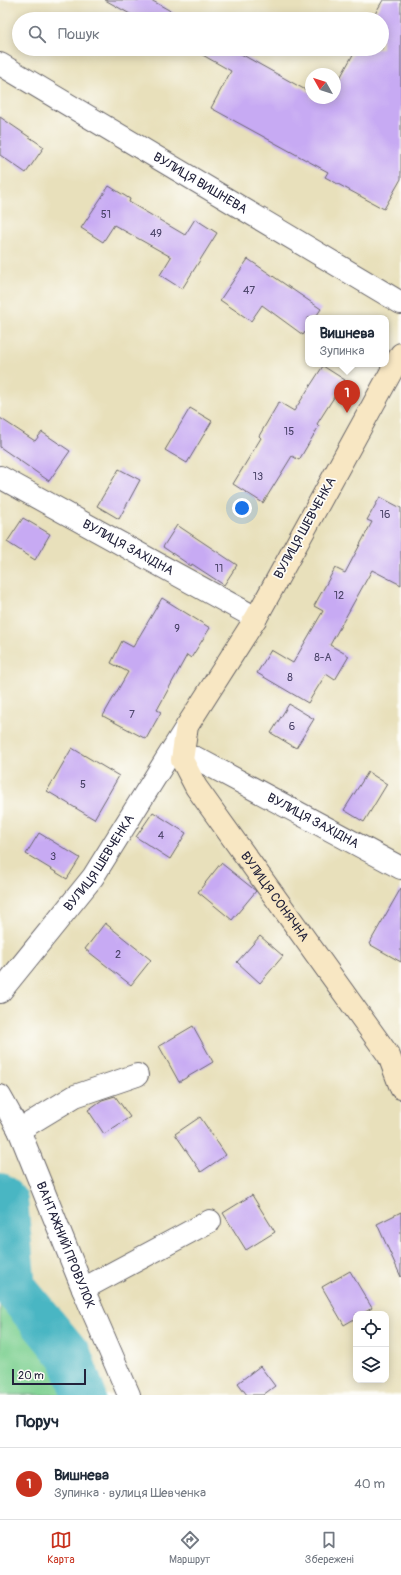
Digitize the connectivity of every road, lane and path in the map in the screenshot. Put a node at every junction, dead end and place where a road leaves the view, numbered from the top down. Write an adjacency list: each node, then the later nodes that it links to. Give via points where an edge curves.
1 (0, 64): 2 (street, ВУЛИЦЯ ВИШНЕВА)
2 (401, 303)
3 (401, 354): 5 (street, ВУЛИЦЯ ШЕВЧЕНКА)
4 (0, 477): 5 (street, ВУЛИЦЯ ЗАХІДНА)
5 (256, 618): 6 (street, ВУЛИЦЯ ШЕВЧЕНКА)
6 (187, 726): 7 (street); 9 (street, ВУЛИЦЯ ШЕВЧЕНКА, via 93,877)
7 (182, 760): 8 (street, ВУЛИЦЯ ЗАХІДНА, via 196,758); 11 (street, ВУЛИЦЯ СОНЯЧНА, via 196,787 389,1056)
8 (401, 868)
9 (0, 992)
10 (137, 1075): 13 (street, via 75,1096)
11 (401, 1088)
12 (0, 1096): 13 (street, ВАНТАЖНИЙ ПРОВУЛОК)
13 (20, 1130): 15 (street, ВАНТАЖНИЙ ПРОВУЛОК)
14 (210, 1221): 15 (street)
15 (83, 1289): 16 (street, ВАНТАЖНИЙ ПРОВУЛОК)
16 (129, 1395)

